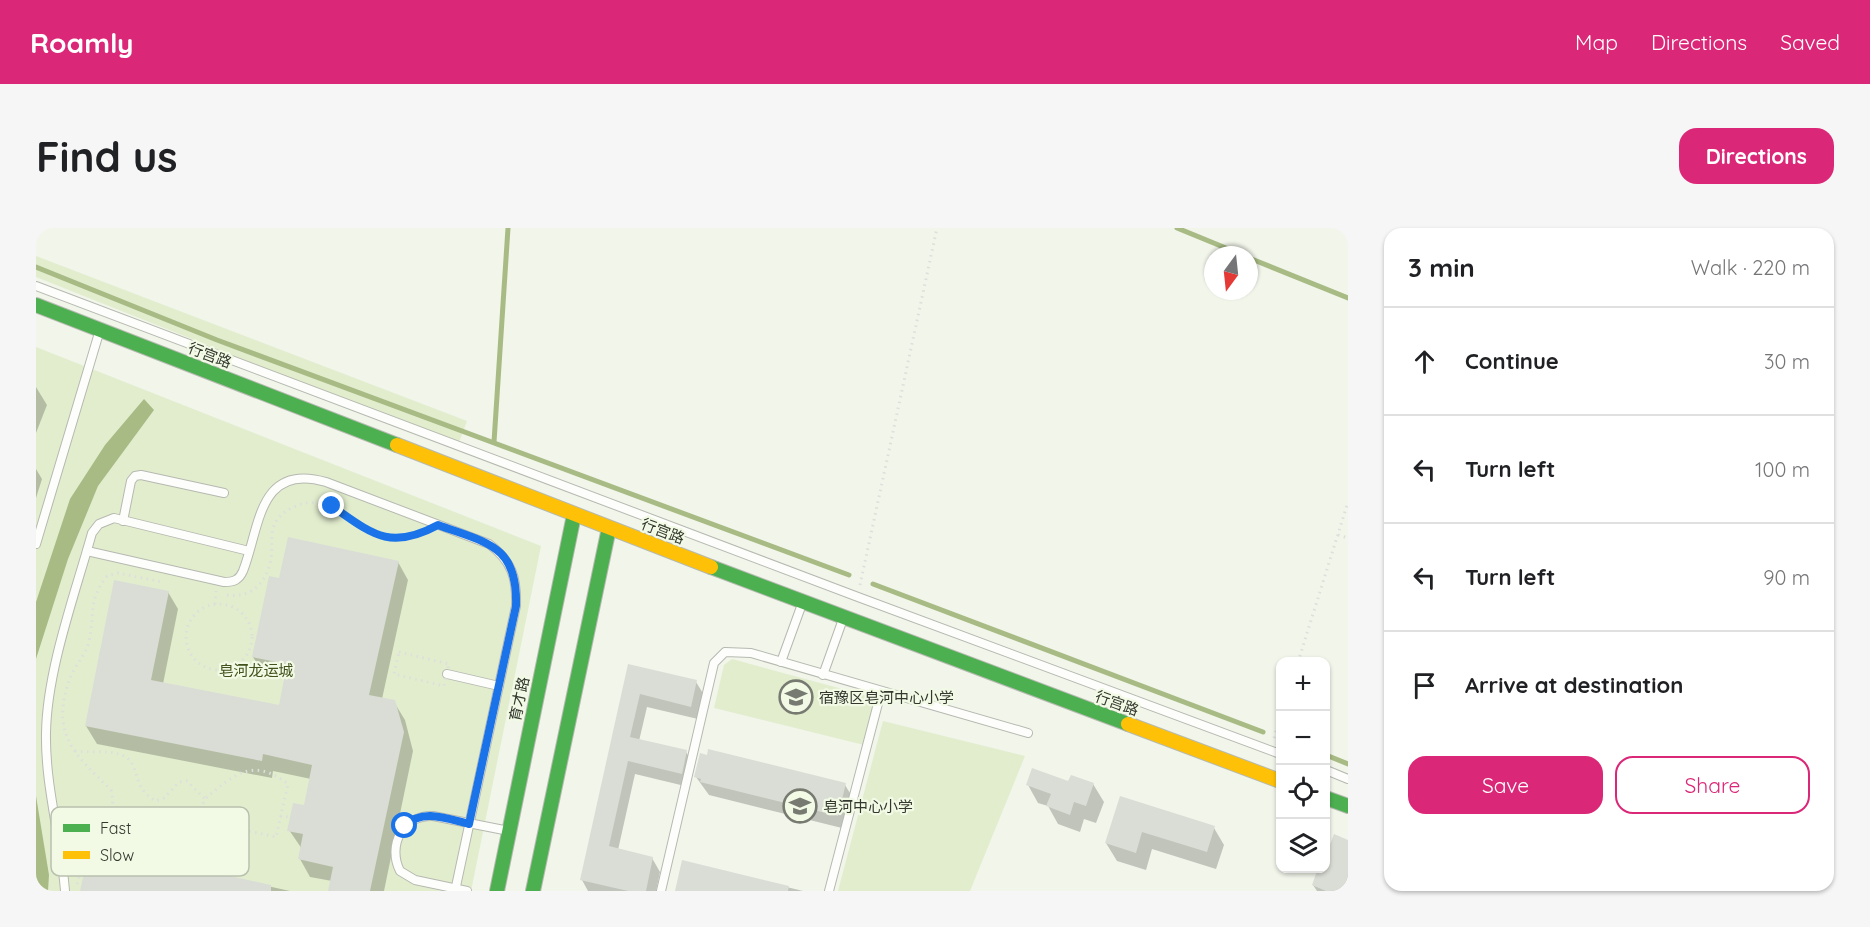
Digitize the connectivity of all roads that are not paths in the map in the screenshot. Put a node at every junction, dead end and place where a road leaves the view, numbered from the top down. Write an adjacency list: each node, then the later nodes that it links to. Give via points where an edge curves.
1 (36, 286): 19 (lane)
2 (36, 305): 3 (main road, 行宫路)
3 (100, 330): 5 (main road, 行宫路); 8 (lane)
4 (224, 493): 6 (lane, via 135,476)
5 (574, 514): 7 (main road, 行宫路); 27 (main road, 育才路)
6 (123, 520): 9 (lane, via 108,519 99,524); 10 (lane)
7 (609, 528): 11 (main road, 行宫路); 33 (main road)
8 (36, 544)
9 (87, 551): 10 (lane, via 228,582 240,578); 25 (lane, via 52,681 46,732)
10 (249, 551): 16 (lane, via 267,498 282,484 303,478 326,482 489,544 502,554 515,578 516,606)
11 (802, 603): 12 (main road, 行宫路); 13 (lane)
12 (843, 619): 15 (lane); 21 (main road, 行宫路)
13 (782, 662): 15 (lane); 34 (lane, via 725,652 714,663)
14 (447, 674): 16 (lane)
15 (823, 675): 17 (lane)
16 (499, 686): 26 (lane)
17 (881, 692): 18 (lane); 35 (lane)
18 (1028, 733)
19 (1276, 752)
20 (1330, 772): 22 (lane)
21 (1276, 779)
22 (1348, 779)
23 (1330, 799): 24 (main road)
24 (1348, 806)
25 (52, 807)
26 (469, 824): 27 (lane); 29 (lane); 29 (lane, via 421,816 405,826 399,842 397,864 405,876)
27 (509, 832): 32 (main road, 育才路)
28 (63, 876): 30 (lane)
29 (455, 890): 31 (lane)
30 (65, 891)
31 (466, 891)
32 (497, 891)
33 (533, 891)
34 (661, 891)
35 (829, 891)

